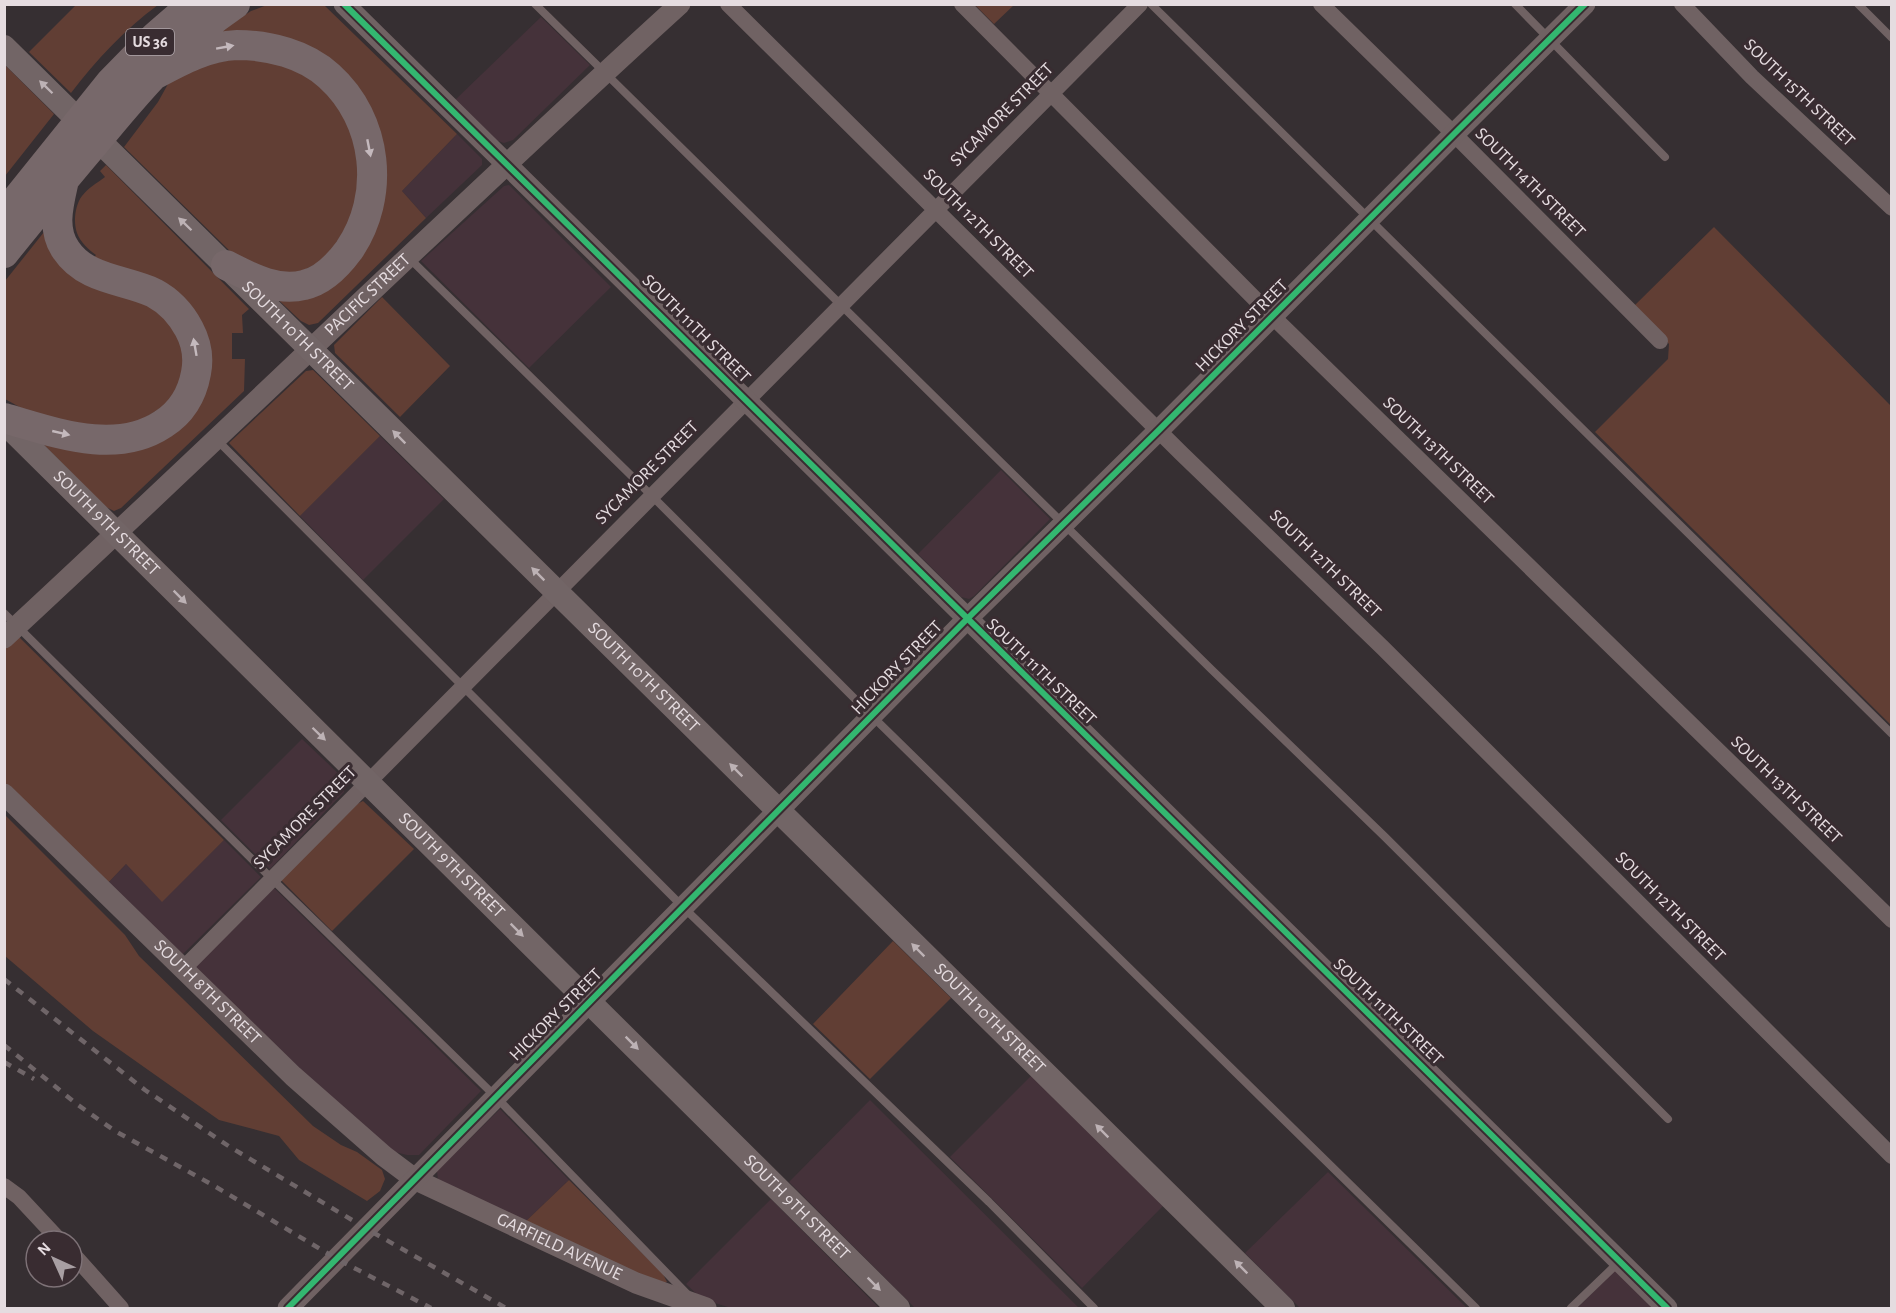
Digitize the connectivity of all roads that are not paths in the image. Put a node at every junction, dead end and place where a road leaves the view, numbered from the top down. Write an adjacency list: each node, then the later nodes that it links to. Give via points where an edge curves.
1 (193, 4): 20 (highway, US 36, via 156,36)
2 (235, 4): 19 (highway, US 36, via 211,20)
3 (535, 4): 18 (lane)
4 (680, 4): 18 (street, PACIFIC STREET)
5 (728, 4): 28 (street, SOUTH 12TH STREET)
6 (962, 4): 21 (street, SOUTH 13TH STREET)
7 (1140, 4): 21 (street, SYCAMORE STREET)
8 (1151, 4): 30 (lane)
9 (1321, 4): 22 (street, SOUTH 14TH STREET)
10 (1515, 4): 16 (lane)
11 (1585, 4): 16 (street, HICKORY STREET)
12 (1682, 4): 27 (street, SOUTH 15TH STREET, via 1752,77)
13 (1858, 4): 15 (lane)
14 (348, 6): 24 (street, SOUTH 11TH STREET)
15 (1892, 38)
16 (1549, 40): 22 (street, HICKORY STREET); 23 (lane)
17 (4, 47): 33 (main road, SOUTH 10TH STREET, one-way to 17)
18 (604, 73): 24 (street, PACIFIC STREET); 34 (lane)
19 (152, 76): 20 (highway, US 36); 33 (highway, one-way to 33, via 188,57 234,45 277,49 329,75 354,105 363,123 372,162 370,202 355,241 333,269 304,285 288,286 258,281)
20 (121, 91): 25 (highway, US 36)
21 (1051, 94): 28 (street, SYCAMORE STREET); 35 (street, SOUTH 13TH STREET)
22 (1454, 134): 30 (street, HICKORY STREET); 36 (street, SOUTH 14TH STREET)
23 (1665, 157)
24 (507, 165): 32 (street, PACIFIC STREET); 38 (street, SOUTH 11TH STREET)
25 (50, 171): 26 (highway); 29 (highway, US 36); 31 (highway, US 36); 39 (highway, one-way to 25, via 85,439 115,440 148,431 172,418 183,406 197,366 193,336 178,312 154,294 84,269 64,248)
26 (4, 195)
27 (1888, 198)
28 (936, 210): 34 (street, SYCAMORE STREET); 41 (street, SOUTH 12TH STREET)
29 (4, 215)
30 (1369, 219): 35 (street, HICKORY STREET); 51 (lane)
31 (4, 253)
32 (409, 257): 37 (street, PACIFIC STREET); 43 (lane)
33 (226, 265): 37 (main road, SOUTH 10TH STREET)
34 (842, 307): 38 (street, SYCAMORE STREET); 44 (lane)
35 (1272, 316): 41 (street, HICKORY STREET); 57 (street, SOUTH 13TH STREET)
36 (1660, 341)
37 (311, 350): 42 (street, PACIFIC STREET); 46 (main road, SOUTH 10TH STREET, one-way to 37)
38 (747, 401): 43 (street, SYCAMORE STREET); 47 (street, SOUTH 11TH STREET)
39 (4, 418)
40 (4, 422): 45 (main road, SOUTH 9TH STREET)
41 (1159, 430): 44 (street, HICKORY STREET); 62 (street, SOUTH 12TH STREET)
42 (217, 440): 45 (street, PACIFIC STREET); 49 (lane)
43 (652, 496): 46 (street, SYCAMORE STREET); 50 (lane)
44 (1064, 523): 47 (street, HICKORY STREET); 61 (lane)
45 (116, 533): 48 (street, PACIFIC STREET); 52 (main road, SOUTH 9TH STREET, one-way to 52)
46 (557, 593): 49 (street, SYCAMORE STREET); 54 (main road, SOUTH 10TH STREET, one-way to 46)
47 (966, 620): 50 (street, HICKORY STREET); 66 (street, SOUTH 11TH STREET)
48 (9, 626): 55 (lane)
49 (464, 686): 52 (street, SYCAMORE STREET); 56 (lane)
50 (872, 716): 54 (street, HICKORY STREET); 74 (lane)
51 (1892, 734)
52 (368, 782): 55 (street, SYCAMORE STREET); 59 (main road, SOUTH 9TH STREET, one-way to 59)
53 (4, 794): 58 (street, SOUTH 8TH STREET)
54 (778, 812): 56 (street, HICKORY STREET); 73 (main road, SOUTH 10TH STREET, one-way to 54)
55 (272, 879): 58 (street, SYCAMORE STREET); 60 (lane)
56 (683, 907): 59 (street, HICKORY STREET); 72 (lane)
57 (1892, 920)
58 (182, 969): 63 (street, SOUTH 8TH STREET, via 293,1076)
59 (590, 1002): 60 (street, HICKORY STREET); 71 (main road, SOUTH 9TH STREET, one-way to 71)
60 (496, 1097): 63 (street, HICKORY STREET); 68 (lane)
61 (1668, 1119)
62 (1892, 1156)
63 (416, 1180): 68 (street, GARFIELD AVENUE, via 636,1282); 70 (street, HICKORY STREET)
64 (4, 1186): 65 (street)
65 (49, 1229)
66 (1620, 1261): 75 (lane); 76 (street, SOUTH 11TH STREET)
67 (84, 1266): 69 (street)
68 (703, 1307)
69 (121, 1308)
70 (288, 1308)
71 (898, 1308)
72 (1094, 1308)
73 (1283, 1308)
74 (1476, 1308)
75 (1571, 1308)
76 (1667, 1308)

